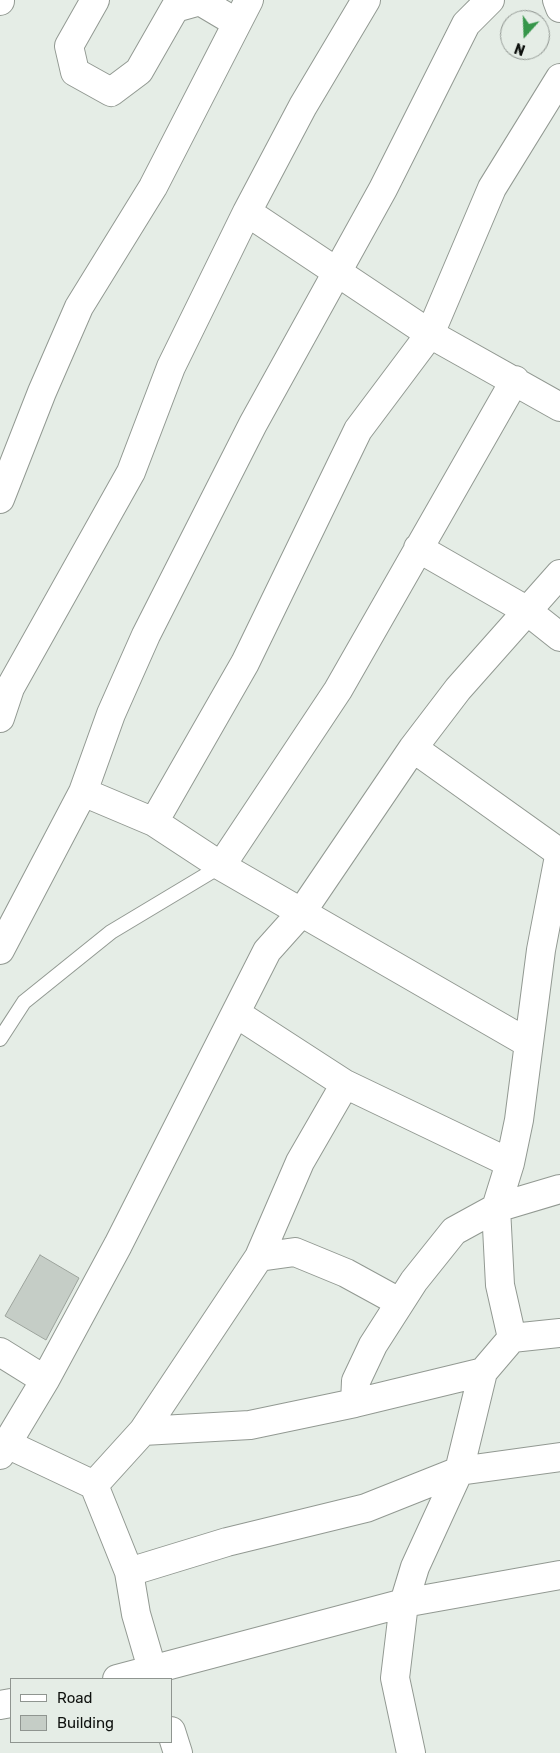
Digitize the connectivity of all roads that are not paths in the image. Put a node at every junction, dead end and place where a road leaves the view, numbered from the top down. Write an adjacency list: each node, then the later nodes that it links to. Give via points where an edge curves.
1 (95, 0): 6 (street, via 69,46 75,72 111,92 139,71 175,8 200,1)
2 (366, 0): 8 (street)
3 (490, 0): 9 (street, via 466,24)
4 (558, 0): 5 (street)
5 (560, 8)
6 (243, 11): 13 (street, via 153,188 79,307)
7 (560, 78): 10 (street, via 492,188)
8 (247, 212): 9 (street); 18 (street, via 172,368 131,472 10,688)
9 (338, 274): 10 (street); 20 (street, via 253,424 146,635 111,714)
10 (430, 334): 11 (street); 21 (street, via 358,430 245,663)
11 (515, 380): 12 (street); 14 (street)
12 (560, 408)
13 (0, 499)
14 (418, 548): 16 (street); 23 (street, via 338,690)
15 (560, 574): 16 (street)
16 (526, 610): 17 (street); 19 (street, via 458,689)
17 (560, 637)
18 (0, 718)
19 (413, 748): 22 (street); 24 (street)
20 (83, 792): 21 (street); 25 (street)
21 (154, 822): 23 (street)
22 (560, 852): 28 (street)
23 (221, 866): 24 (street); 27 (lane, via 112,932 24,1002)
24 (301, 913): 26 (street, via 267,951); 28 (street)
25 (0, 950)
26 (237, 1014): 29 (street); 39 (street, via 118,1246)
27 (0, 1039)
28 (528, 1042): 30 (street, via 519,1120)
29 (345, 1084): 30 (street); 33 (street, via 300,1162)
30 (510, 1163): 32 (street)
31 (560, 1189): 32 (street)
32 (496, 1208): 34 (street, via 454,1231); 36 (street, via 500,1285)
33 (259, 1257): 34 (street, via 295,1252 346,1273); 41 (street)
34 (400, 1302): 40 (street, via 373,1344 356,1381)
35 (560, 1333): 36 (street)
36 (512, 1338): 38 (street)
37 (0, 1352): 39 (street)
38 (483, 1372): 40 (street); 44 (street)
39 (44, 1380): 42 (street)
40 (355, 1403): 41 (street, via 250,1425)
41 (143, 1431): 45 (street)
42 (3, 1450): 45 (street)
43 (560, 1457): 44 (street)
44 (459, 1471): 46 (street, via 366,1508 226,1542); 48 (street, via 415,1566)
45 (94, 1485): 46 (street)
46 (129, 1572): 49 (street, via 136,1614)
47 (560, 1575): 48 (street)
48 (404, 1603): 49 (street); 53 (street, via 394,1678)
49 (154, 1675): 50 (street)
50 (126, 1678)
51 (172, 1734): 52 (street)
52 (178, 1753)
53 (411, 1753)

